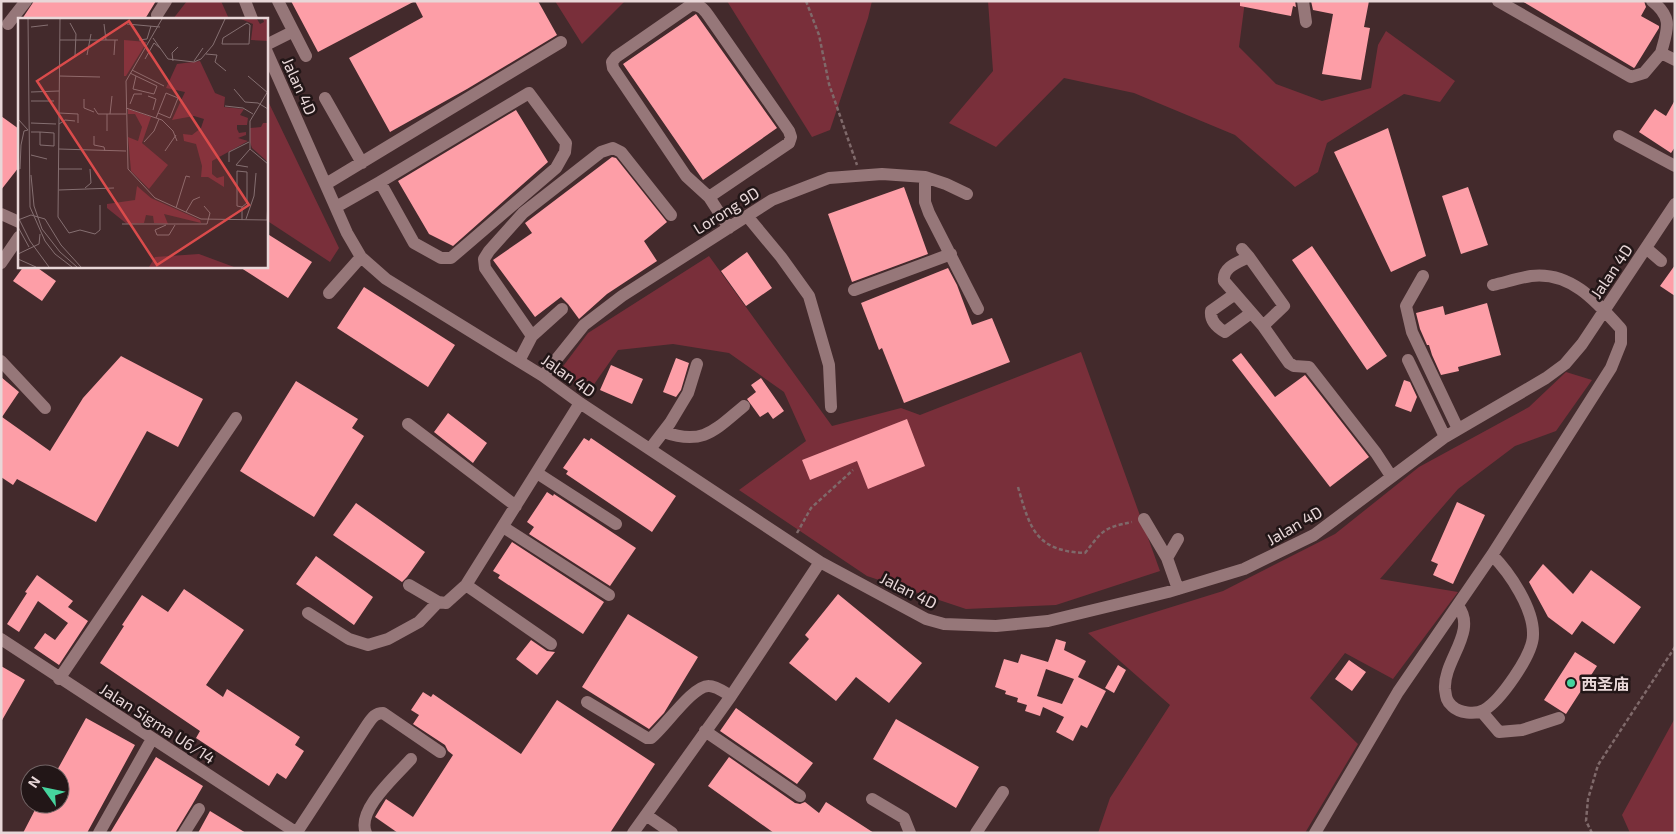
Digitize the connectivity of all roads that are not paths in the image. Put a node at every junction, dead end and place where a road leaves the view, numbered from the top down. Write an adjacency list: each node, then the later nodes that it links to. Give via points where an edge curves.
1 (26, 1): 11 (street)
2 (166, 1): 8 (street)
3 (245, 1): 9 (street)
4 (278, 1): 12 (street)
5 (1304, 1): 10 (street)
6 (1498, 1): 15 (street, via 1631,77 1644,73)
7 (1652, 1): 15 (street, via 1667,17 1668,28)
8 (157, 15)
9 (252, 18)
10 (1306, 22)
11 (8, 24)
12 (292, 32): 14 (street); 17 (street)
13 (561, 42): 21 (street)
14 (268, 44)
15 (1661, 52): 18 (street)
16 (268, 54): 25 (street, Jalan 4D)
17 (306, 56)
18 (1675, 60)
19 (325, 98): 21 (street)
20 (1619, 136): 22 (street)
21 (362, 162): 25 (street)
22 (1675, 166)
23 (925, 177): 26 (street, Lorong 9D); 32 (street, Lorong 9D, via 882,174 829,178 772,200); 37 (street, via 927,208)
24 (380, 182): 24 (street, via 414,242 441,258 451,258 556,168 566,144 529,93); 29 (street)
25 (326, 184): 29 (street, Jalan 4D)
26 (967, 194)
27 (709, 198): 27 (street, via 686,176 612,62 616,56 691,5 703,8 791,137 789,143); 34 (street)
28 (1675, 204): 36 (street, Jalan 4D)
29 (336, 206): 38 (street, Jalan 4D)
30 (1, 214): 33 (street)
31 (672, 215): 51 (street, via 621,152 614,148 601,152 523,212 484,259 485,268)
32 (748, 216): 34 (street, Lorong 9D); 59 (street, via 809,296 829,365)
33 (18, 222)
34 (729, 228): 56 (street, Lorong 9D, via 599,313 584,325)
35 (18, 238): 40 (street)
36 (1646, 248): 39 (street); 48 (street, Jalan 4D)
37 (951, 254): 43 (street); 47 (street)
38 (361, 257): 44 (street); 54 (street, Jalan 4D, via 386,279)
39 (1662, 262)
40 (1, 263)
41 (1423, 276): 63 (street, via 1406,306 1412,332)
42 (1493, 285): 48 (street, via 1532,276 1552,277 1579,288)
43 (854, 290)
44 (329, 294)
45 (1235, 294): 49 (street); 49 (street, via 1211,311 1210,318 1218,328 1225,332); 50 (street, via 1223,275 1245,253 1284,306)
46 (562, 309): 51 (street)
47 (978, 309)
48 (1604, 310): 63 (street, Jalan 4D, via 1565,364); 74 (street, via 1621,329 1622,335 1611,368)
49 (1251, 313): 50 (street)
50 (1263, 326): 68 (street, via 1289,363 1309,367)
51 (532, 336): 54 (street)
52 (1408, 360): 65 (street)
53 (1, 361): 60 (street)
54 (519, 361): 56 (street, Jalan 4D)
55 (697, 364): 64 (street, via 688,393)
56 (543, 376): 57 (street, Jalan 4D)
57 (580, 403): 66 (street, Jalan 4D); 67 (street)
58 (744, 406): 64 (street, via 712,433 686,438)
59 (831, 407)
60 (45, 408)
61 (236, 418): 86 (street)
62 (408, 424): 69 (street)
63 (1458, 429): 65 (street, Jalan 4D)
64 (664, 432): 66 (street)
65 (1445, 437): 68 (street, Jalan 4D)
66 (650, 449): 76 (street, Jalan 4D)
67 (536, 473): 69 (street); 71 (street)
68 (1391, 476): 79 (street, Jalan 4D, via 1314,535 1244,569)
69 (516, 506): 72 (street)
70 (1144, 519): 75 (street)
71 (616, 524)
72 (503, 527): 78 (street); 80 (street)
73 (1178, 539): 75 (street)
74 (1492, 555): 82 (street); 89 (street, via 1503,566 1520,594 1530,614 1534,636 1522,668)
75 (1167, 558): 79 (street)
76 (820, 562): 79 (street, Jalan 4D, via 926,619 944,624 996,626 1048,621); 87 (street)
77 (409, 585): 81 (street)
78 (466, 585): 81 (street, via 446,603); 85 (street)
79 (1178, 589)
80 (609, 596)
81 (438, 602): 83 (street, via 419,622 388,639 368,645 349,639)
82 (1458, 606): 89 (street, via 1464,626 1444,682 1446,698 1456,710); 108 (street, via 1398,692)
83 (308, 613)
84 (1, 639): 86 (street, Jalan Sigma U6/14)
85 (551, 644)
86 (60, 679): 92 (street, Jalan Sigma U6/14)
87 (731, 696): 88 (street, via 711,686 703,687 690,696 651,738); 91 (street)
88 (587, 702)
89 (1482, 712): 90 (street, via 1499,732 1522,730)
90 (1559, 718)
91 (706, 731): 96 (street); 99 (street)
92 (152, 739): 100 (street); 102 (street, Jalan Sigma U6/14)
93 (440, 752): 102 (street, via 383,713 378,713 367,724)
94 (411, 758): 103 (street, via 369,807 364,818)
95 (1003, 792): 107 (street)
96 (800, 796)
97 (872, 799): 106 (street, via 904,818)
98 (199, 809): 101 (street)
99 (646, 815): 104 (street); 105 (street)
100 (99, 833)
101 (184, 833)
102 (297, 833)
103 (366, 833)
104 (633, 833)
105 (672, 833)
106 (910, 833)
107 (976, 833)
108 (1315, 833)

